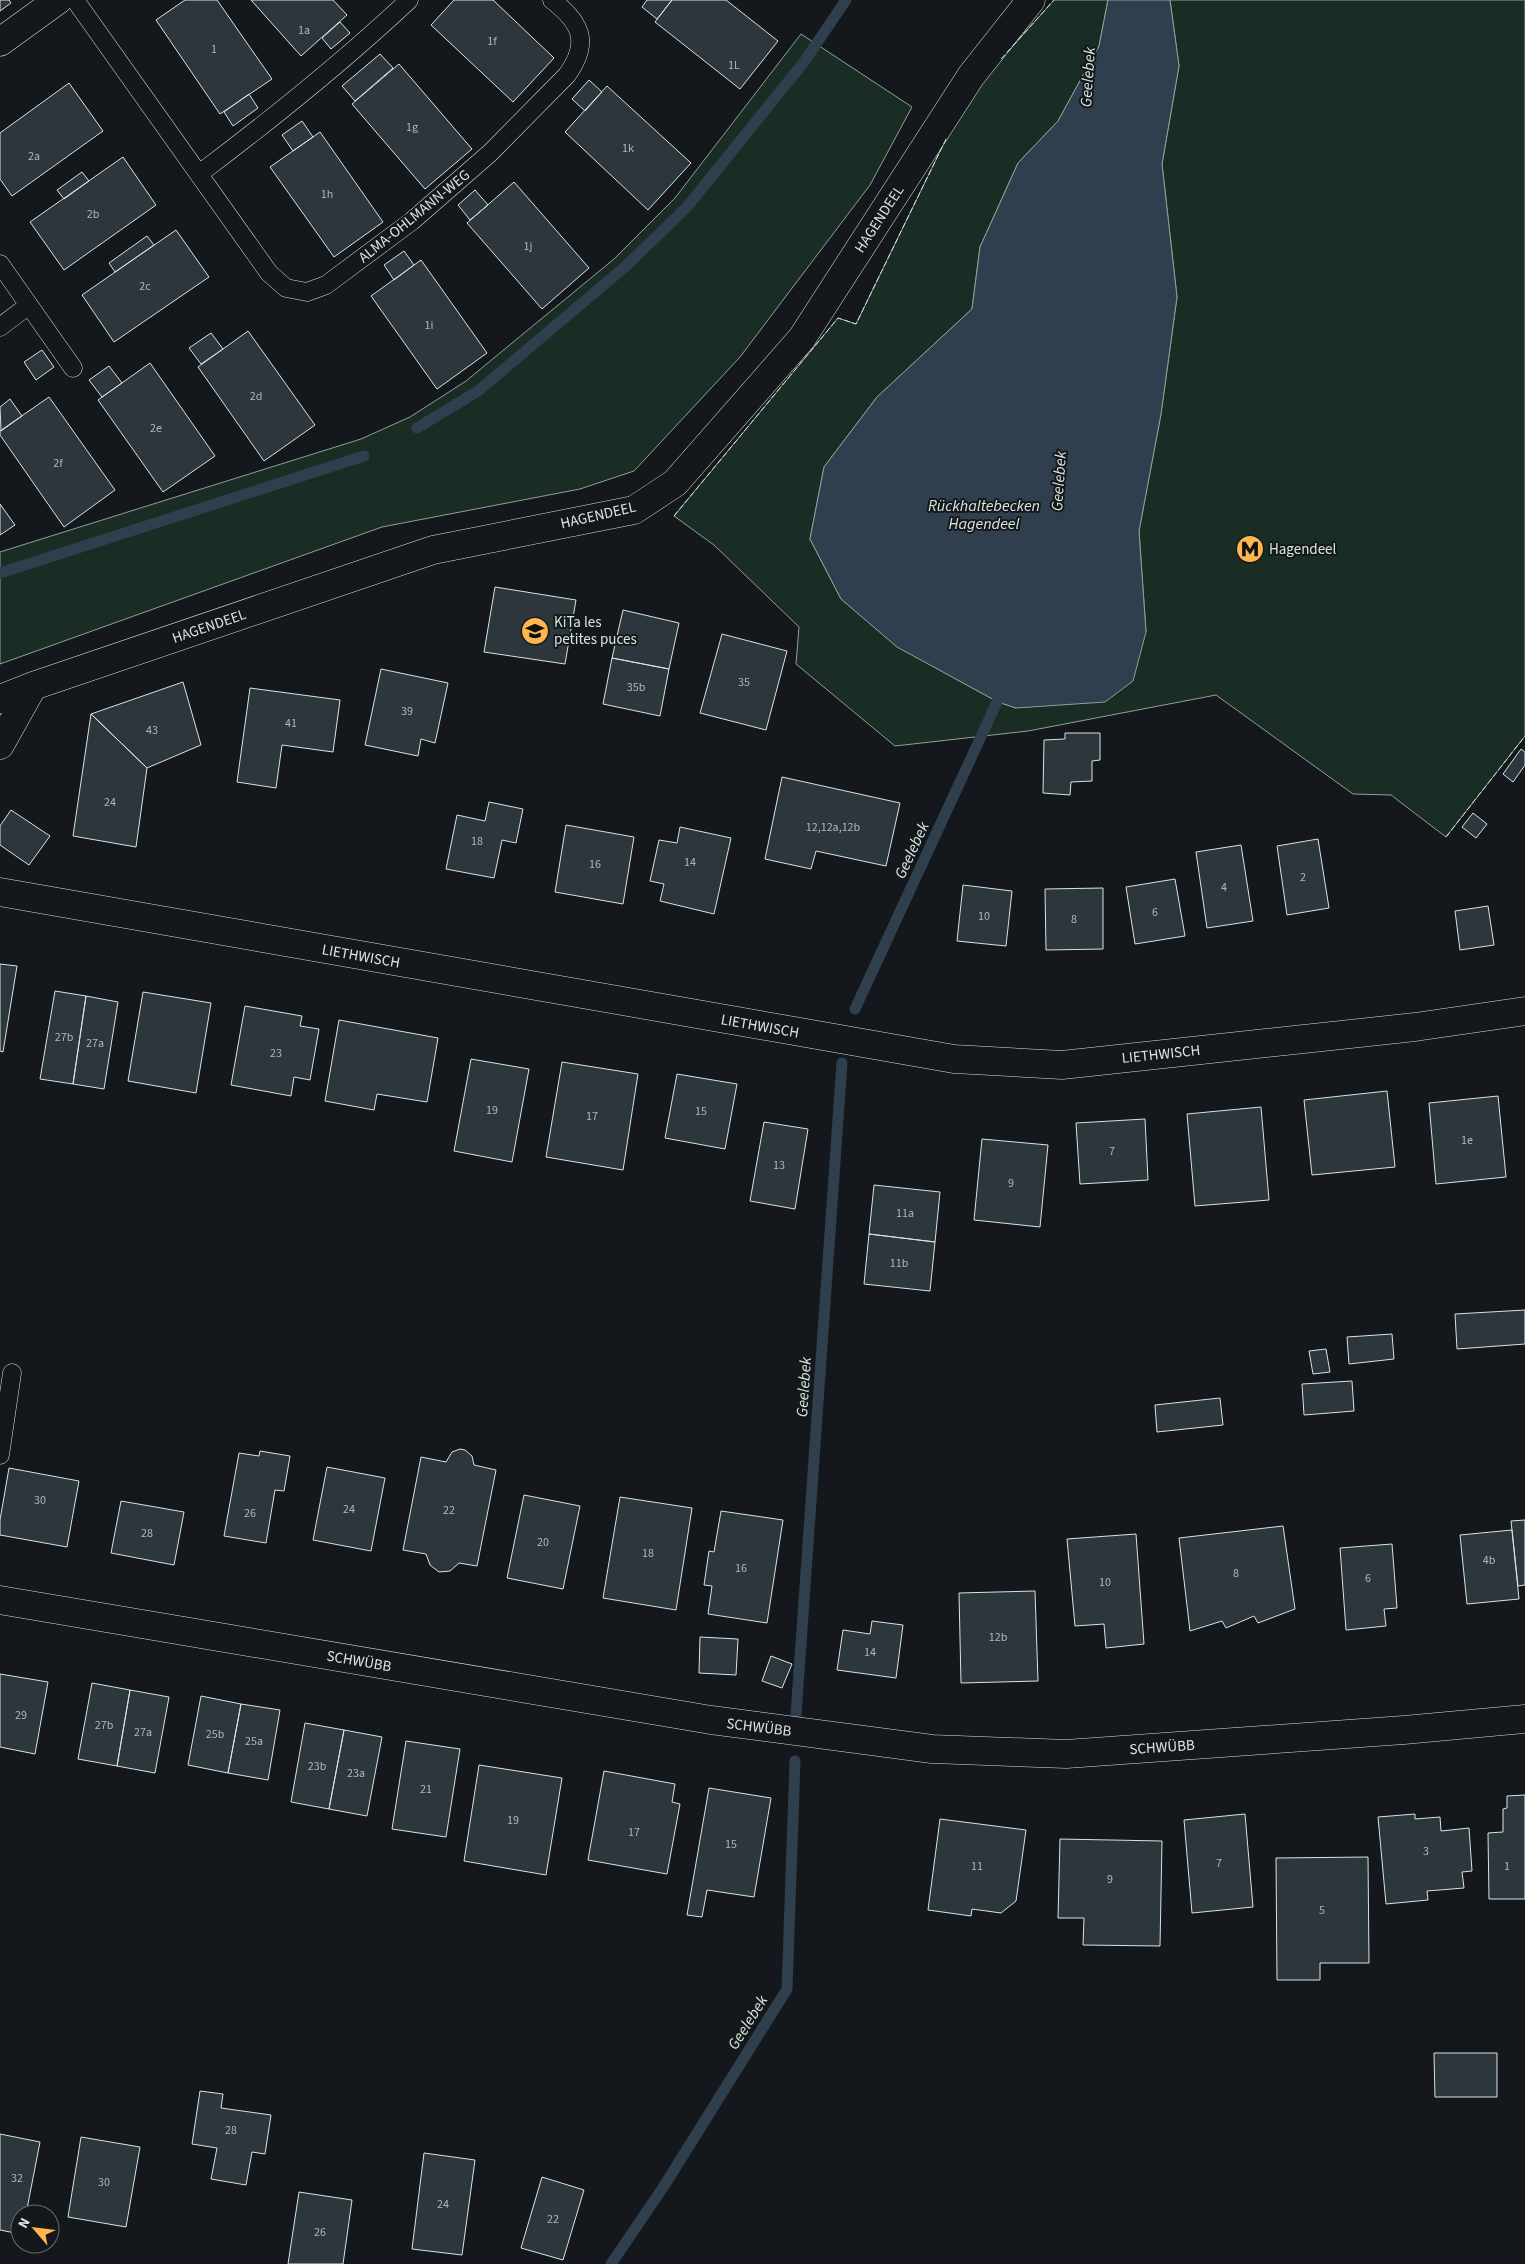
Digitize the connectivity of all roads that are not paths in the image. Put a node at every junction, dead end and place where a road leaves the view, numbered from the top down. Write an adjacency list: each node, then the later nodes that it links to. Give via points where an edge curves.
1 (58, 0): 6 (street)
2 (75, 0): 7 (lane, ALMA-OHLMANN-WEG)
3 (409, 0): 7 (lane, via 339,65)
4 (552, 0): 7 (lane, ALMA-OHLMANN-WEG, via 567,12 580,34 581,47 567,76 490,153 412,221 326,285 307,292 286,288 269,274)
5 (1031, 0): 12 (street, HAGENDEEL, via 971,76 802,338 675,483 634,510 432,550)
6 (0, 42)
7 (199, 174)
8 (0, 264): 9 (lane)
9 (29, 305): 10 (lane); 11 (lane)
10 (0, 327)
11 (73, 368)
12 (33, 686): 13 (street, HAGENDEEL); 14 (street)
13 (0, 699)
14 (0, 745)
15 (0, 892): 16 (street, LIETHWISCH, via 954,1059 1062,1065 1415,1027)
16 (1525, 1010)
17 (12, 1373): 18 (lane)
18 (0, 1455)
19 (0, 1600): 20 (street, SCHWÜBB, via 711,1720 932,1749 1066,1754)
20 (1525, 1719)

